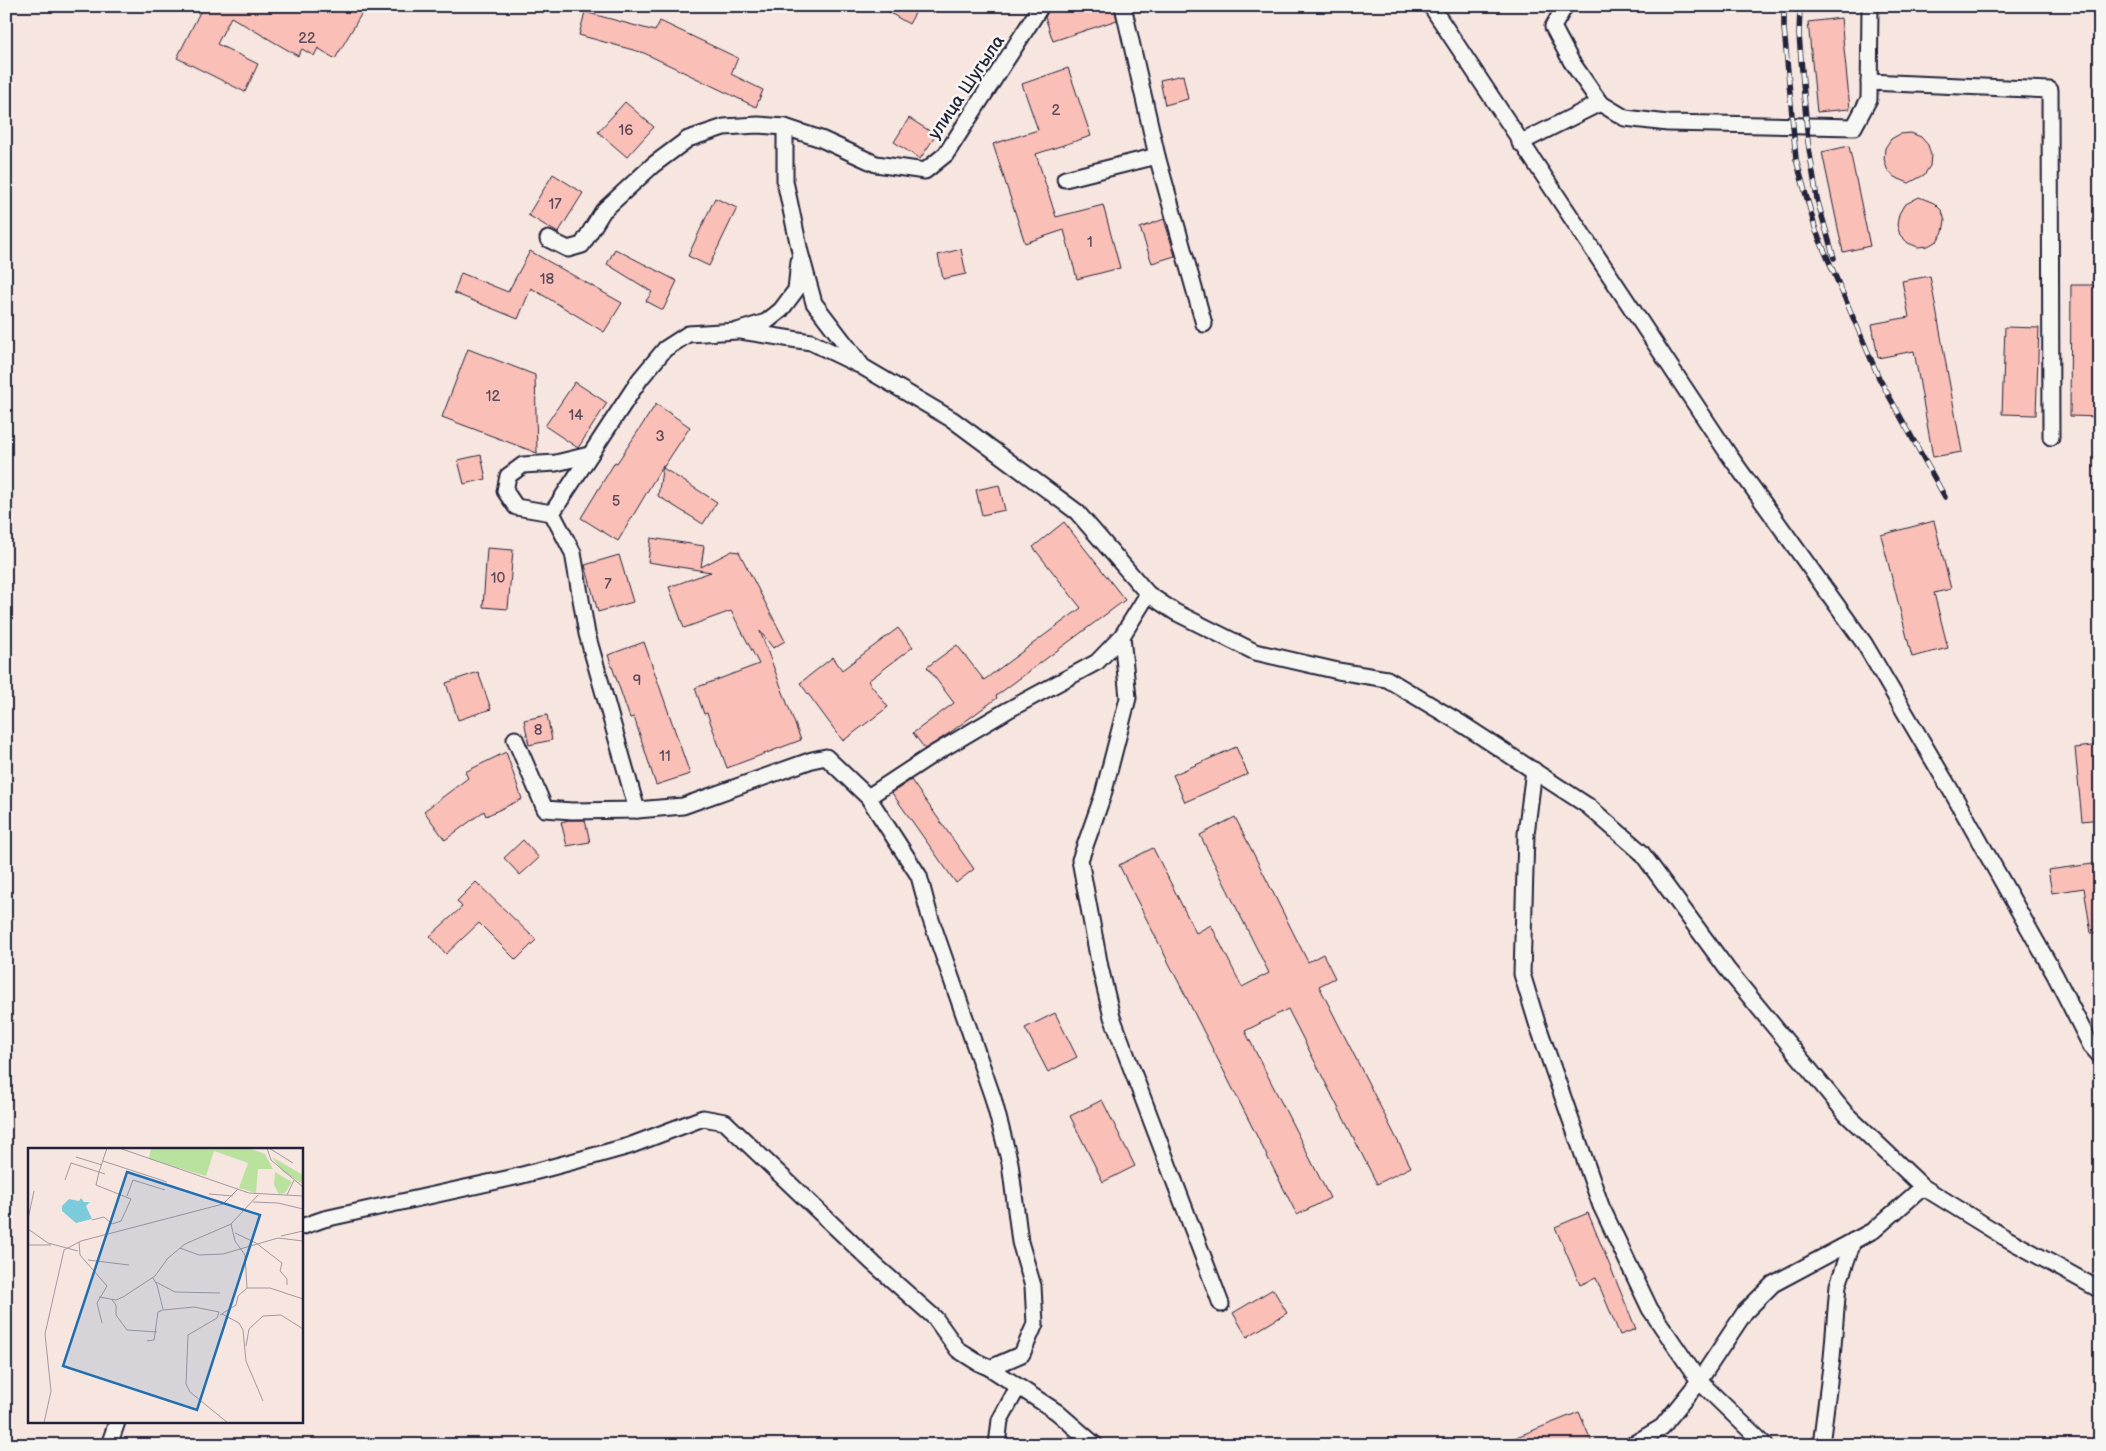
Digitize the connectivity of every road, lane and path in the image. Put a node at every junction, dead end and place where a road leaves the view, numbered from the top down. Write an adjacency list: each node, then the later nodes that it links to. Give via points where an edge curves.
1 (1041, 6): 8 (street, улица Шугыла, via 946,154 925,170 876,164 821,138)
2 (1123, 6): 10 (street)
3 (1431, 6): 9 (street)
4 (1565, 6): 7 (street, via 1553,27 1571,61)
5 (1870, 6): 6 (street)
6 (1869, 82): 7 (street, via 1869,99 1854,127 1668,123 1625,118); 17 (street, via 2050,90)
7 (1600, 103): 9 (street)
8 (785, 127): 12 (street, улица Шугыла, via 724,127 688,139 603,211 582,246 568,249); 13 (street, via 785,181)
9 (1520, 143): 26 (street, via 1729,455 1864,643 1953,794 2091,1046)
10 (1158, 156): 11 (street); 14 (street)
11 (1065, 180)
12 (548, 239)
13 (800, 252): 15 (street, via 796,290 781,310 766,322); 16 (street, via 814,303)
14 (1204, 324)
15 (737, 331): 16 (street, via 811,342); 18 (street, via 688,334 665,349 640,379)
16 (862, 367): 20 (street, via 953,420 1077,512)
17 (2051, 437)
18 (590, 455): 19 (street); 19 (street, via 556,463 523,465 508,476 505,491 516,507)
19 (552, 513): 25 (street, via 573,553 587,634)
20 (1148, 594): 21 (street); 23 (street, via 1175,612 1255,652 1387,679)
21 (1122, 636): 24 (street, via 1097,662 940,750); 31 (street, via 1128,698 1103,795 1080,860 1112,1017)
22 (515, 739): 25 (street, via 545,809 572,812)
23 (1534, 770): 27 (street, via 1588,806 1641,852 1727,969 1846,1114); 33 (street, via 1526,834 1522,974 1601,1206 1650,1309)
24 (868, 797): 25 (street, via 826,757 683,806); 32 (street, via 919,876 930,917 993,1098 1010,1163 1020,1242 1033,1286 1035,1324 1022,1354)
25 (637, 810)
26 (2100, 1056)
27 (1923, 1188): 29 (street, via 1874,1230); 30 (street)
28 (302, 1227): 32 (street, via 586,1158 629,1146 703,1118 725,1122 935,1318 958,1350)
29 (1853, 1241): 33 (street, via 1773,1284 1745,1312); 41 (street, via 1838,1284)
30 (2100, 1290)
31 (1220, 1304)
32 (990, 1368): 34 (street)
33 (1699, 1381): 39 (street, via 1662,1427); 40 (street)
34 (1018, 1387): 37 (street, via 1000,1420); 38 (street, via 1058,1412)
35 (116, 1424): 36 (street)
36 (110, 1445)
37 (997, 1445)
38 (1095, 1445)
39 (1632, 1445)
40 (1765, 1445)
41 (1821, 1445)

